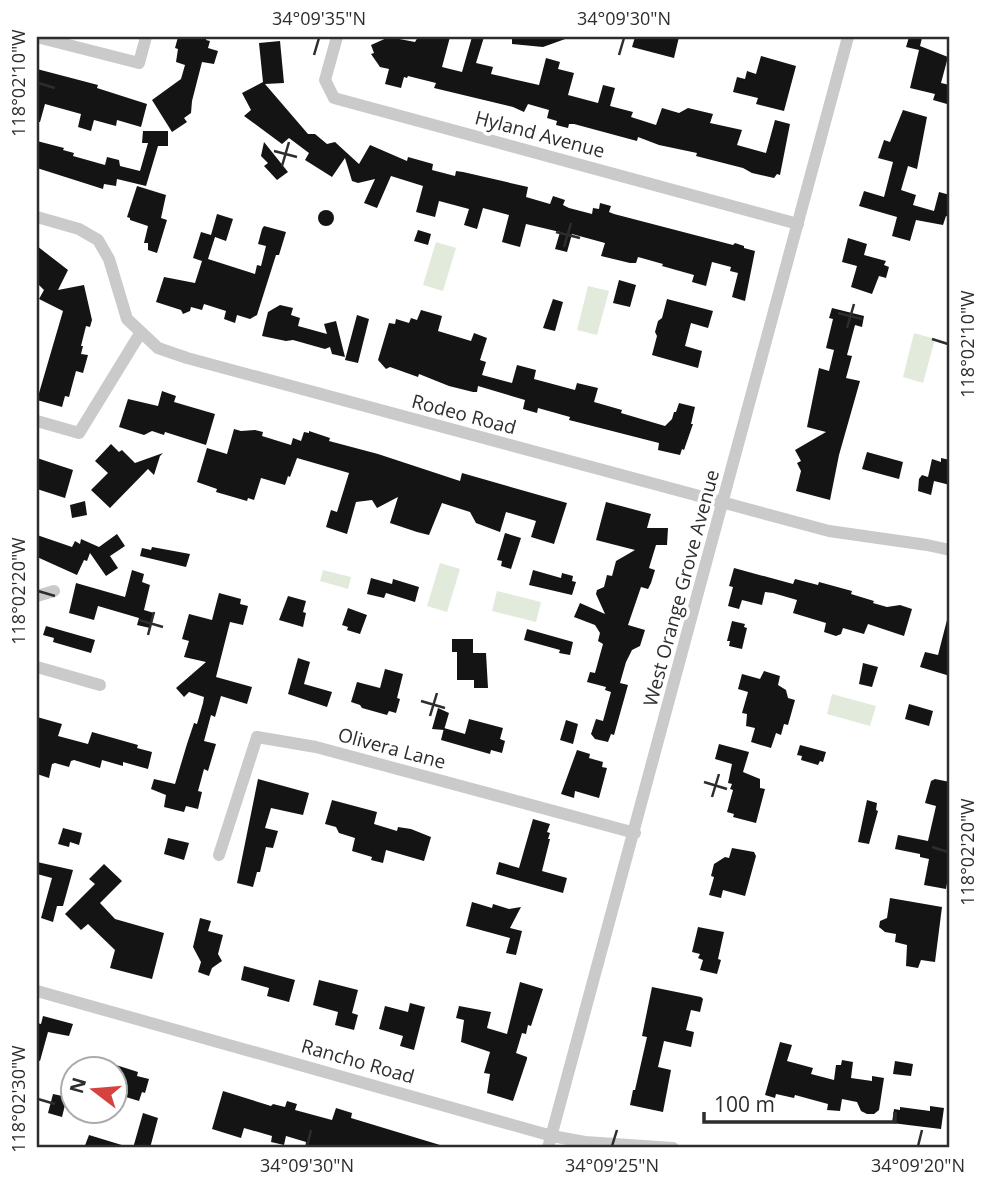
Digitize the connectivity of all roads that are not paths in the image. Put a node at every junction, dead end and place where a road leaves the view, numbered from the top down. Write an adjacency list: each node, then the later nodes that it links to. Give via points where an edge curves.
1 (37, 37): 2 (street, via 139,63)
2 (146, 37)
3 (337, 37): 6 (street, Hyland Avenue, via 326,80 334,98)
4 (848, 37): 6 (street, West Orange Grove Avenue)
5 (37, 217): 7 (street, Rodeo Road, via 79,229 98,240 109,259 127,320)
6 (798, 224): 9 (street, West Orange Grove Avenue)
7 (141, 332): 8 (street, via 79,433); 9 (street, Rodeo Road, via 158,348 187,358)
8 (37, 421)
9 (723, 504): 10 (street, Rodeo Road, via 829,531); 15 (street, West Orange Grove Avenue)
10 (950, 550)
11 (54, 591): 12 (street)
12 (37, 596)
13 (37, 667): 14 (street)
14 (100, 685)
15 (635, 833): 16 (street, Olivera Lane, via 316,747 257,737); 18 (street, West Orange Grove Avenue)
16 (219, 855)
17 (37, 990): 18 (street, Rancho Road)
18 (550, 1142): 19 (street, Rancho Road)
19 (673, 1148)

